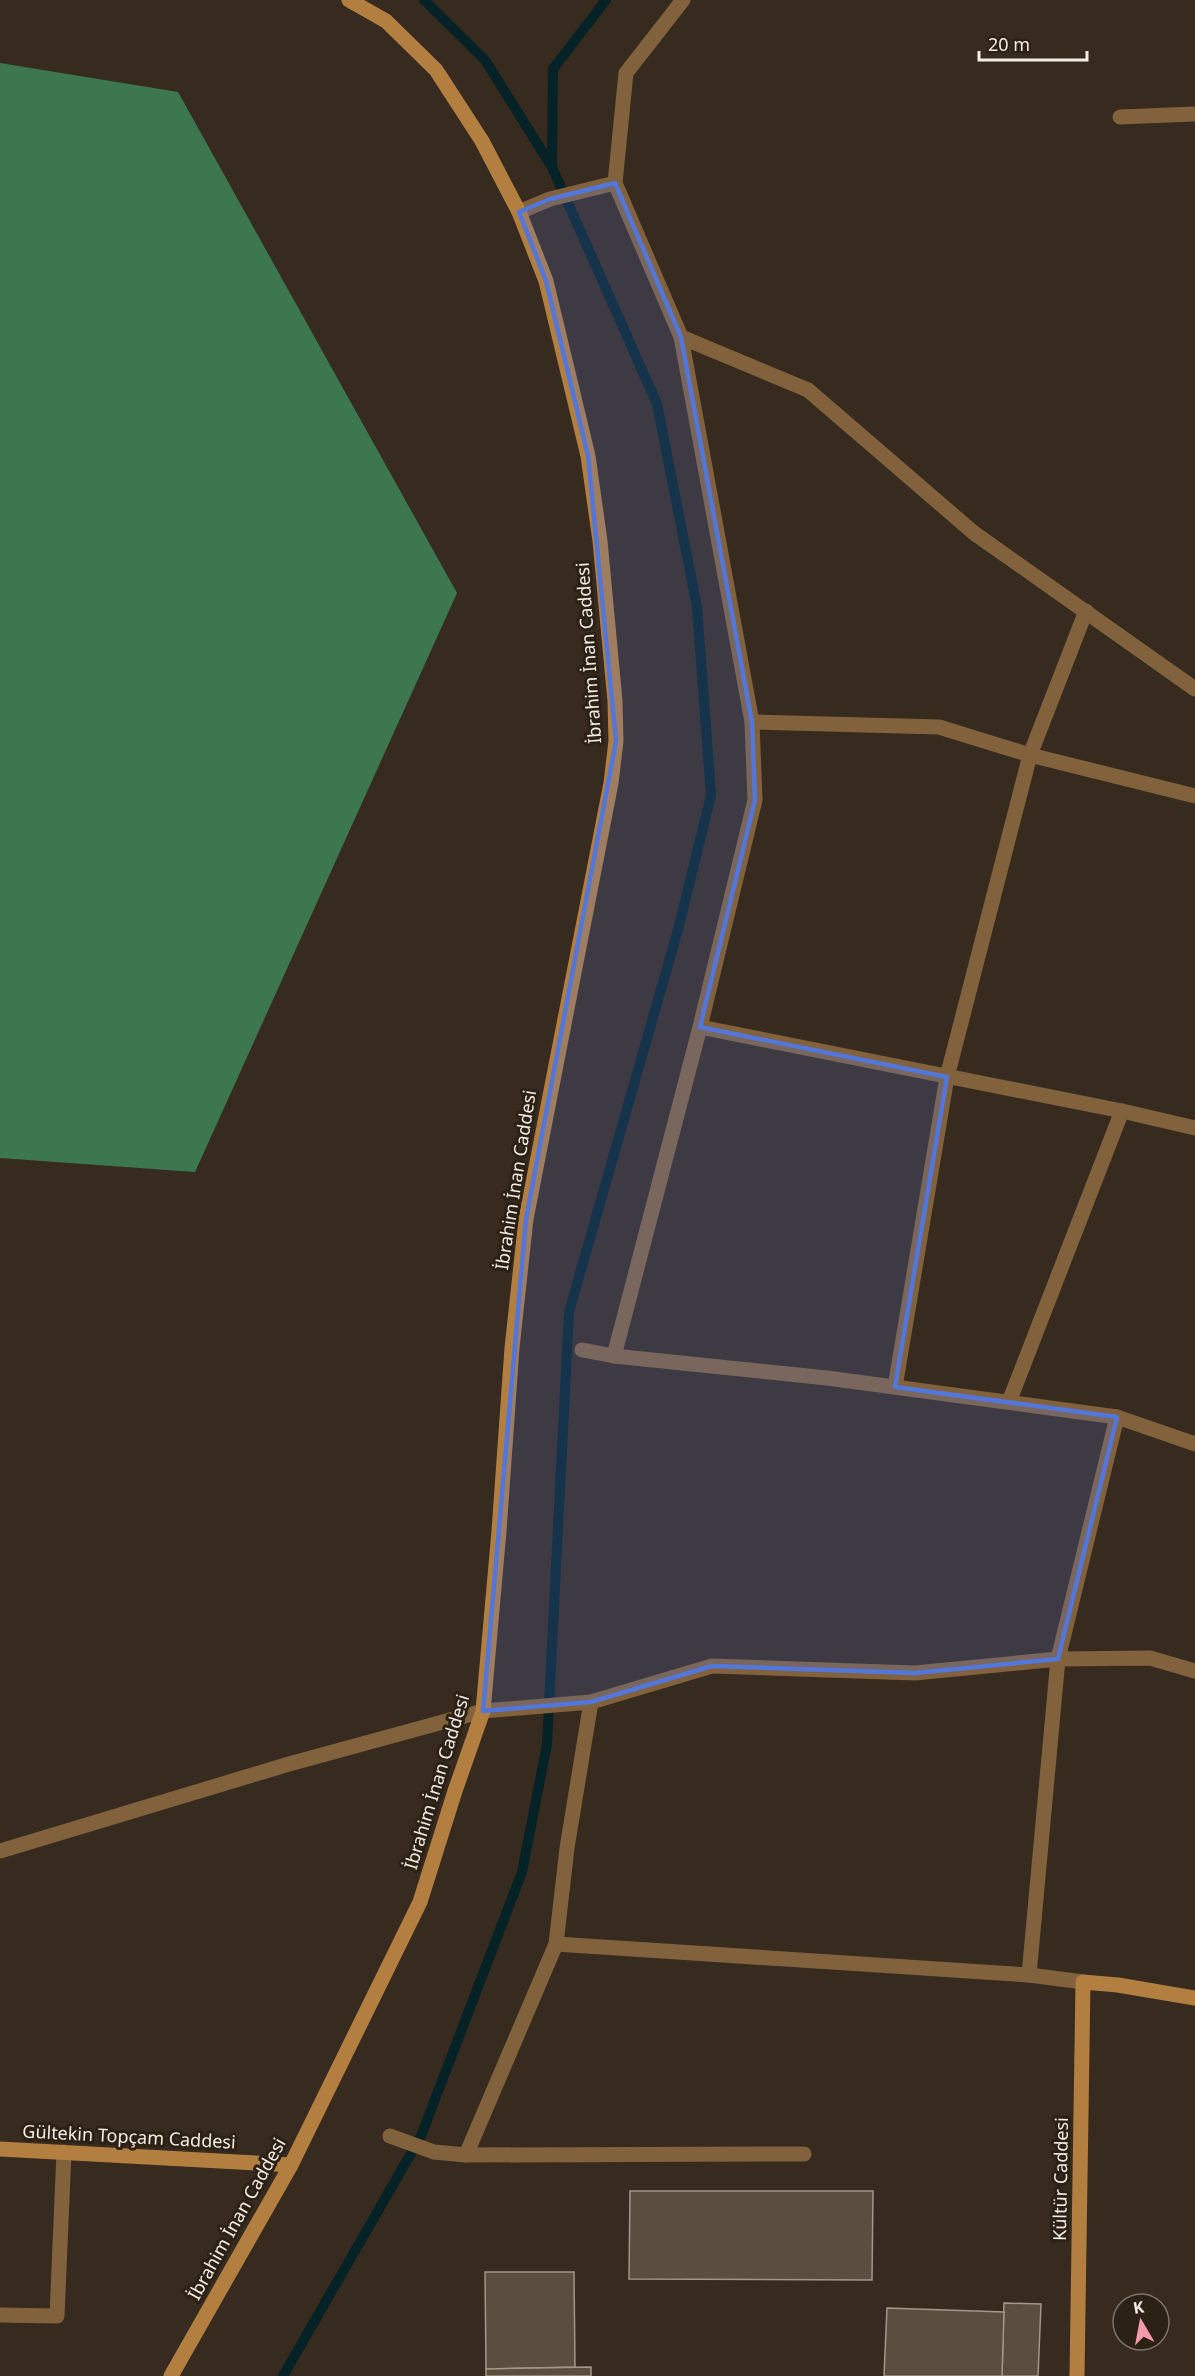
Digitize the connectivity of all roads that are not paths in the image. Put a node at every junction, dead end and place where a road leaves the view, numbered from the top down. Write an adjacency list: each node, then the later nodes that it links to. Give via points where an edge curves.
1 (349, 0): 6 (street, İbrahim İnan Caddesi, via 386,21 436,70 482,141)
2 (683, 0): 5 (street, via 626,73)
3 (1195, 114): 4 (street)
4 (1120, 117)
5 (615, 183): 6 (street, via 550,199); 7 (street)
6 (519, 212): 26 (street, İbrahim İnan Caddesi, via 546,281 588,456 600,541 616,741 612,783 526,1219)
7 (681, 337): 8 (street, via 808,390 974,533); 10 (street)
8 (1086, 611): 9 (street); 11 (street)
9 (1195, 689)
10 (752, 722): 11 (street, via 939,727); 13 (street, via 755,800)
11 (1030, 755): 12 (street); 14 (street)
12 (1195, 796)
13 (700, 1026): 14 (street); 18 (street)
14 (946, 1077): 15 (street); 19 (street)
15 (1122, 1111): 16 (street); 20 (street)
16 (1195, 1128)
17 (582, 1350): 18 (street)
18 (614, 1356): 19 (street)
19 (896, 1388): 20 (street)
20 (1009, 1402): 21 (street)
21 (1117, 1417): 22 (street); 23 (street)
22 (1195, 1444)
23 (1058, 1659): 24 (street, via 1150,1658); 25 (street, via 915,1673 712,1666); 29 (street)
24 (1195, 1671)
25 (591, 1702): 26 (street); 28 (street)
26 (483, 1711): 27 (street, via 278,1767); 37 (street, İbrahim İnan Caddesi, via 420,1902)
27 (0, 1851)
28 (556, 1944): 29 (street); 36 (street)
29 (1029, 1975): 30 (street)
30 (1083, 1982): 31 (street); 40 (street, Kültür Caddesi)
31 (1195, 1998)
32 (390, 2136): 36 (street, via 434,2152)
33 (0, 2149): 34 (street, Gültekin Topçam Caddesi)
34 (64, 2152): 37 (street, Gültekin Topçam Caddesi); 38 (street, via 57,2316)
35 (804, 2154): 36 (street)
36 (466, 2156)
37 (291, 2165): 39 (street, İbrahim İnan Caddesi)
38 (0, 2315)
39 (171, 2376)
40 (1077, 2376)

